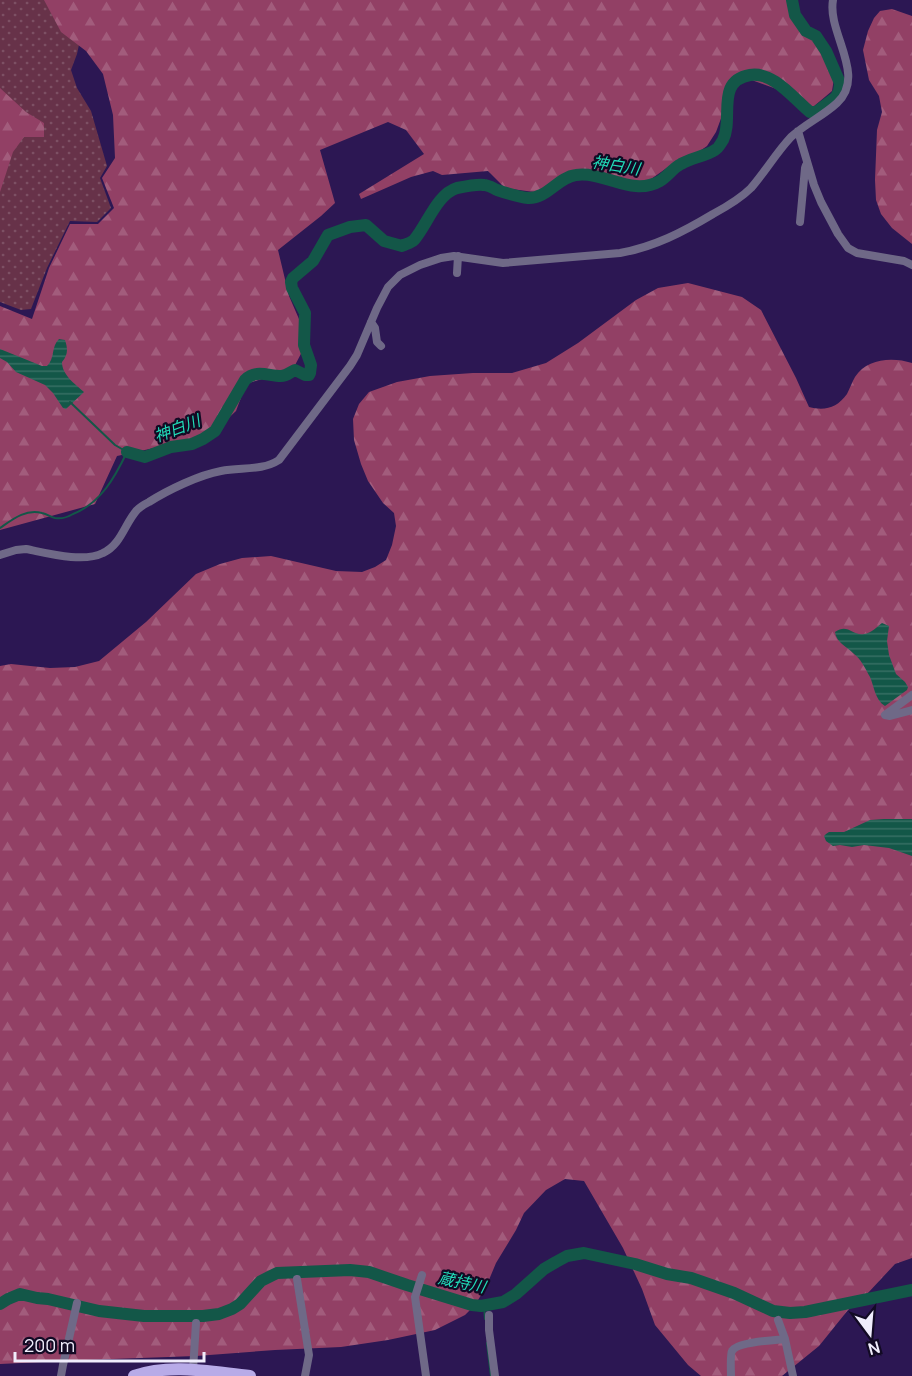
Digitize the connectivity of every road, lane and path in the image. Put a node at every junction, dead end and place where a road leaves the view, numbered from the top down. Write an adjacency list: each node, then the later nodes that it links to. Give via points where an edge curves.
1 (834, 0): 2 (street, via 833,13 849,80 836,104)
2 (798, 130): 3 (street); 5 (street, via 749,190 662,241 620,253 503,263)
3 (808, 165): 4 (street); 6 (street, via 821,202 848,248)
4 (800, 222)
5 (458, 256): 7 (street); 8 (street, via 441,258 400,275 384,294)
6 (912, 265)
7 (457, 273)
8 (371, 322): 9 (street); 10 (street, via 350,366 275,463 204,476 160,495 137,510 104,553 86,557 26,549)
9 (381, 346)
10 (0, 555)
11 (912, 695): 12 (street, via 885,715)
12 (912, 710)
13 (422, 1275): 25 (street, via 415,1297)
14 (297, 1280): 24 (street, via 309,1355)
15 (77, 1303): 21 (street)
16 (489, 1315): 26 (street)
17 (778, 1320): 19 (street)
18 (196, 1323): 20 (street)
19 (785, 1339): 27 (street, via 734,1349); 28 (street)
20 (193, 1370): 22 (main road, via 177,1368); 23 (main road)
21 (61, 1376)
22 (134, 1376)
23 (250, 1376)
24 (305, 1376)
25 (426, 1376)
26 (495, 1376)
27 (731, 1376)
28 (793, 1376)

